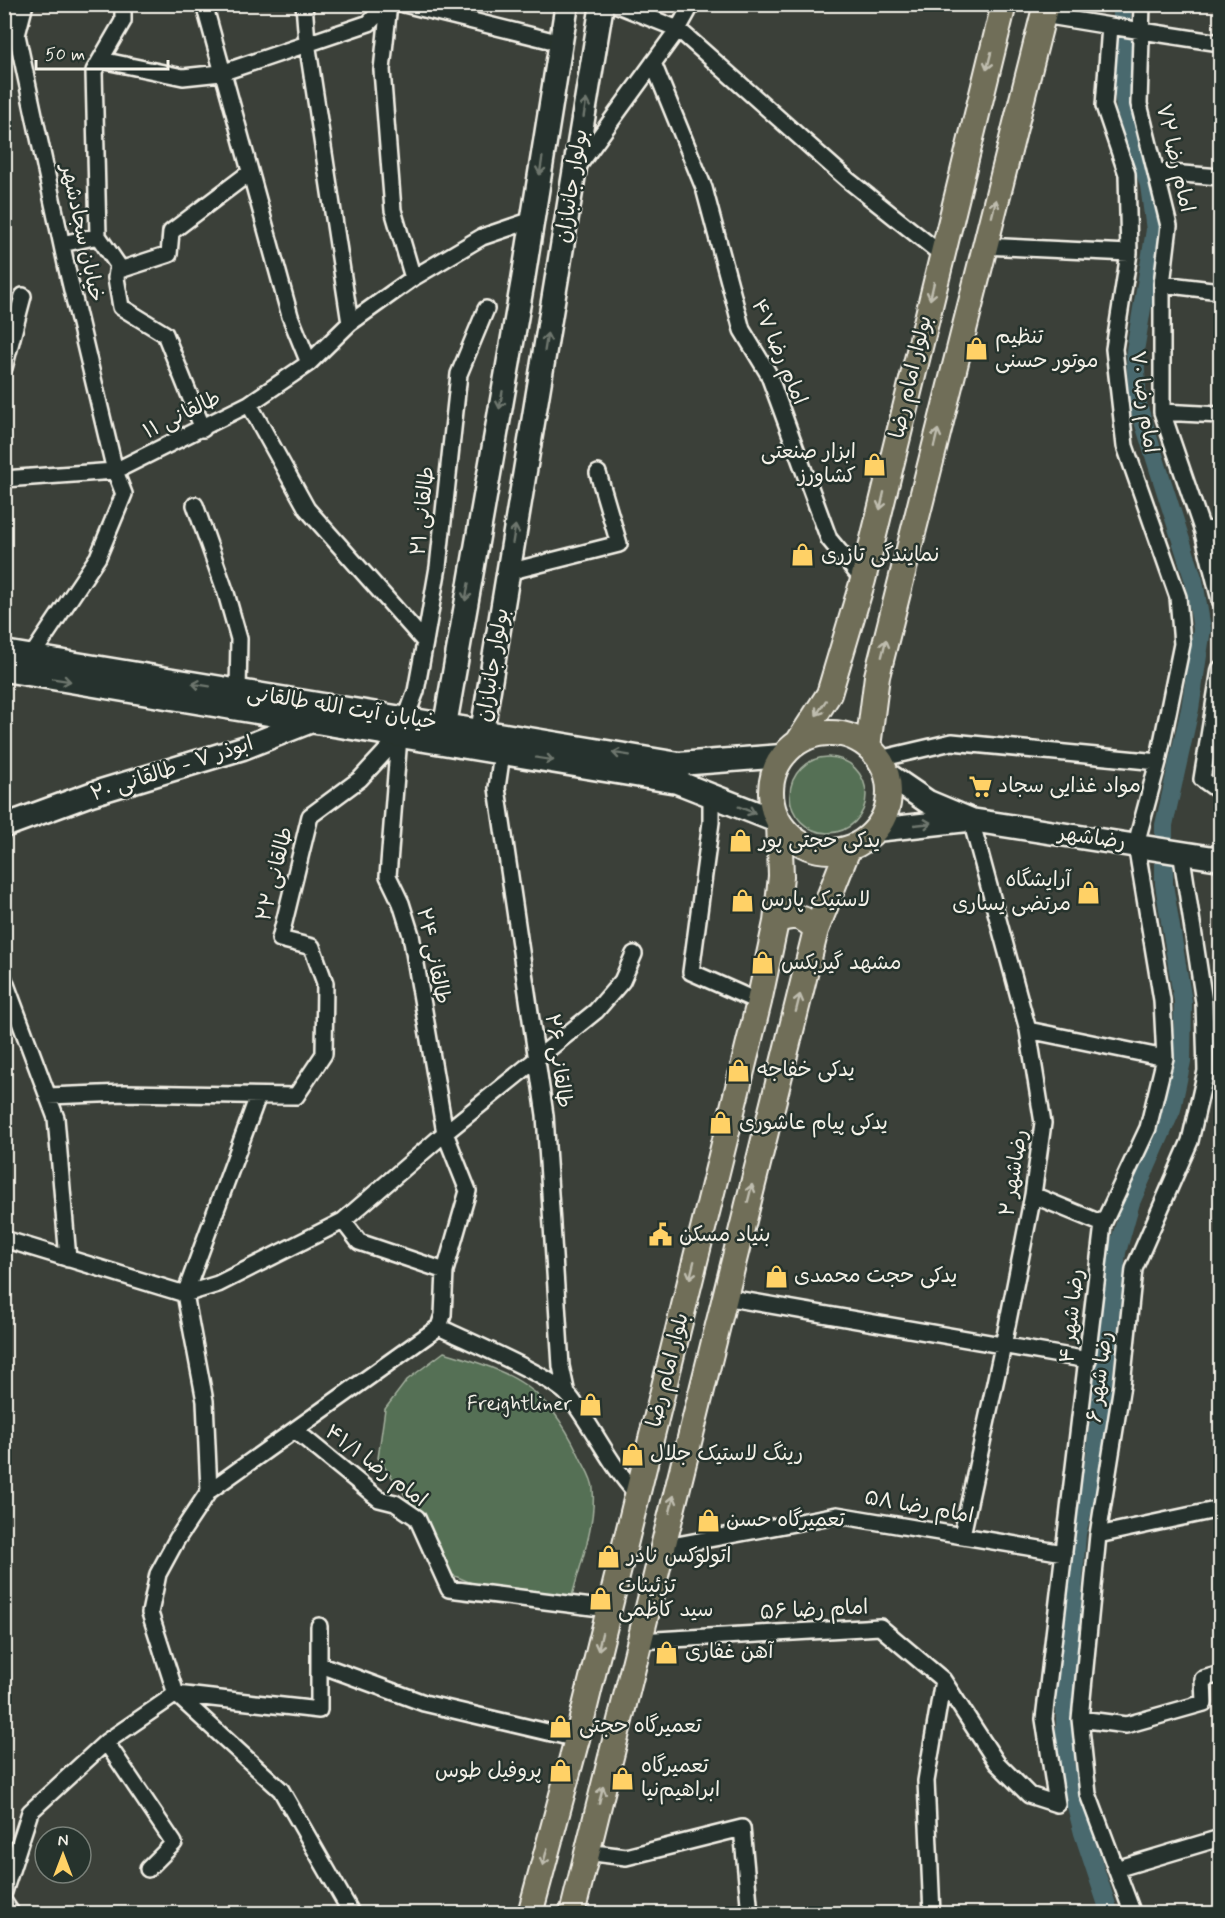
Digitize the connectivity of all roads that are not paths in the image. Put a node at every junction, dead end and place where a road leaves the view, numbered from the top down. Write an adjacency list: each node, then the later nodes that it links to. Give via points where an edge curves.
1 (24, 4): 14 (street); 30 (street, خیابان سجادشهر, via 17,35)
2 (123, 4): 21 (street, via 123,21)
3 (204, 4): 23 (street)
4 (304, 4): 18 (street)
5 (388, 4): 18 (street, via 369,23); 35 (street, via 382,69 393,210)
6 (404, 4): 19 (street)
7 (567, 4): 19 (main road, بولوار جانبازان)
8 (602, 4): 24 (main road, بولوار جانبازان, one-way to 8)
9 (615, 4): 16 (street)
10 (692, 4): 16 (street)
11 (1004, 4): 33 (main road, بولوار امام رضا, one-way to 33)
12 (1142, 4): 17 (street, امام رضا ۷۲)
13 (1044, 10): 15 (street); 31 (main road, بولوار امام رضا, one-way to 13)
14 (4, 20)
15 (1110, 26): 17 (street); 32 (street, امام رضا ۷۰, via 1104,106 1127,174)
16 (678, 29): 22 (street); 33 (street, via 848,180)
17 (1141, 30): 20 (street); 25 (street, امام رضا ۷۲, via 1139,104)
18 (307, 42): 23 (street); 40 (street)
19 (561, 43): 28 (main road, بولوار جانبازان, one-way to 28)
20 (1221, 44)
21 (101, 60): 23 (street, via 183,76); 29 (street, via 94,71)
22 (653, 63): 24 (street); 54 (street, امام رضا ۴۷, via 704,188 742,330 768,373 829,539)
23 (221, 73): 26 (street)
24 (575, 170): 53 (main road, بولوار جانبازان, one-way to 24)
25 (1158, 172): 27 (street); 36 (street, امام رضا ۷۲, via 1169,226)
26 (249, 173): 34 (street, via 171,232 169,254 123,269); 41 (street, via 290,316)
27 (1221, 177)
28 (532, 219): 35 (street, طالقانی ۱۱, via 482,237); 56 (main road, بولوار جانبازان, one-way to 56)
29 (98, 236): 30 (street); 34 (street)
30 (62, 244): 47 (street, خیابان سجادشهر)
31 (984, 246): 32 (street); 64 (main road, بولوار امام رضا, one-way to 31)
32 (1129, 253): 75 (street, امام رضا ۷۰, via 1114,350 1125,446 1178,597 1182,644)
33 (941, 254): 54 (main road, بولوار امام رضا, one-way to 54)
34 (118, 265): 46 (street, via 121,307 165,334)
35 (412, 278): 40 (street, طالقانی ۱۱)
36 (1162, 284): 37 (street); 44 (street, امام رضا ۷۲)
37 (1221, 291)
38 (23, 296): 42 (street)
39 (486, 309): 57 (street, طالقانی ۲۱, via 459,374 438,567)
40 (350, 323): 41 (street, طالقانی ۱۱)
41 (309, 363): 43 (street, طالقانی ۱۱)
42 (4, 369)
43 (249, 404): 46 (street, طالقانی ۱۱); 57 (street, via 307,509)
44 (1162, 412): 45 (street); 51 (street, امام رضا ۷۲)
45 (1221, 415)
46 (203, 429): 47 (street, طالقانی ۱۱)
47 (115, 471): 49 (street, طالقانی ۱۱); 60 (street, خیابان سجادشهر, via 124,494 98,557)
48 (598, 473): 53 (street, via 619,544)
49 (4, 479)
50 (195, 505): 65 (street, via 239,639)
51 (1202, 529): 52 (street); 55 (street, امام رضا ۷۲)
52 (1221, 530)
53 (508, 572): 58 (main road, بولوار جانبازان)
54 (863, 580): 61 (main road, بولوار امام رضا)
55 (1221, 600)
56 (459, 636): 58 (main road); 68 (main road, بولوار جانبازان)
57 (425, 642): 69 (street, طالقانی ۲۱)
58 (496, 643): 70 (main road, بولوار جانبازان)
59 (4, 652): 60 (main road, خیابان آیت الله طالقانی)
60 (31, 657): 65 (main road, خیابان آیت الله طالقانی, one-way to 60)
61 (839, 664): 64 (main road, via 856,674); 73 (main road, بولوار امام رضا, one-way to 73, via 829,694)
62 (1221, 669): 77 (street, via 1202,779)
63 (4, 670): 67 (main road, خیابان آیت الله طالقانی, one-way to 67)
64 (877, 676): 74 (main road, بولوار امام رضا)
65 (238, 691): 66 (main road, خیابان آیت الله طالقانی)
66 (338, 707): 67 (main road, ابوذر ۷ - طالقانی ۲۰); 69 (main road, خیابان آیت الله طالقانی)
67 (311, 721): 69 (main road, خیابان آیت الله طالقانی); 81 (main road, ابوذر ۷ - طالقانی ۲۰, via 243,748 91,794)
68 (445, 725): 69 (main road, خیابان آیت الله طالقانی); 70 (main road, خیابان آیت الله طالقانی); 72 (main road, بولوار جانبازان)
69 (403, 728): 72 (main road, خیابان آیت الله طالقانی); 96 (street, طالقانی ۲۲, via 360,779 310,816 280,939 312,947 326,983 324,1054 296,1096); 97 (street, طالقانی ۲۴, via 388,876 411,935)
70 (482, 732): 71 (main road, خیابان آیت الله طالقانی); 72 (main road, بولوار جانبازان)
71 (503, 744): 72 (main road, خیابان آیت الله طالقانی); 76 (main road, خیابان آیت الله طالقانی); 94 (street, طالقانی ۲۶, via 497,788)
72 (460, 746)
73 (790, 749): 74 (main road, via 827,733 842,734); 76 (main road); 80 (main road, via 775,768 771,789)
74 (878, 760): 75 (street, via 952,742); 79 (main road, via 928,802); 82 (main road, via 889,794)
75 (1158, 762): 83 (street, امام رضا ۷۰)
76 (678, 773): 78 (main road)
77 (1221, 792)
78 (711, 795): 80 (main road, one-way to 80); 91 (street, via 711,822 691,972)
79 (967, 818): 82 (main road, one-way to 79); 83 (main road, رضاشهر); 92 (street, رضاشهر ۲)
80 (779, 822): 84 (main road, via 792,837 809,847 828,851); 87 (main road, بلوار امام رضا, via 781,876)
81 (4, 826)
82 (876, 830): 84 (main road)
83 (1136, 844): 85 (main road, رضاشهر); 93 (street, رضا شهر ۴, via 1162,1000)
84 (848, 849): 88 (main road, بلوار امام رضا)
85 (1181, 851): 86 (main road, رضاشهر); 115 (street, رضا شهر ۶, via 1204,1002 1206,1071 1190,1141 1134,1269 1122,1385)
86 (1221, 859)
87 (776, 922): 88 (main road, via 798,917 806,919); 91 (main road, بلوار امام رضا)
88 (816, 930): 105 (main road, بلوار امام رضا, one-way to 88)
89 (634, 954): 94 (street, via 610,998)
90 (4, 979): 95 (street)
91 (759, 1002): 112 (main road, بلوار امام رضا, one-way to 112)
92 (1029, 1030): 93 (street); 98 (street, رضاشهر ۲, via 1043,1123)
93 (1166, 1058): 100 (street, رضا شهر ۴, via 1148,1128)
94 (538, 1061): 97 (street); 109 (street, طالقانی ۲۶, via 561,1366)
95 (48, 1096): 96 (street); 102 (street, via 56,1118)
96 (258, 1096): 104 (street)
97 (445, 1133): 99 (street); 103 (street, طالقانی ۲۴, via 468,1191)
98 (1033, 1195): 100 (street); 107 (street, رضاشهر ۲)
99 (343, 1221): 103 (street, via 359,1242); 104 (street, via 218,1284)
100 (1103, 1224): 108 (street, رضا شهر ۴)
101 (4, 1239): 102 (street)
102 (68, 1259): 104 (street)
103 (445, 1271): 106 (street, طالقانی ۲۴)
104 (185, 1294): 111 (street, via 205,1401)
105 (724, 1297): 107 (street); 116 (main road, بلوار امام رضا, one-way to 105)
106 (439, 1327): 109 (street); 110 (street)
107 (1003, 1346): 108 (street); 114 (street, رضاشهر ۲)
108 (1088, 1360): 117 (street, رضا شهر ۴)
109 (567, 1394): 112 (street, via 616,1472)
110 (296, 1431): 111 (street); 118 (street, امام رضا ۴۱/۱, via 378,1498 395,1503 417,1518 449,1589)
111 (209, 1491): 124 (street, via 158,1574 150,1613)
112 (637, 1494): 118 (main road, بلوار امام رضا)
113 (1221, 1509): 115 (street)
114 (962, 1535): 116 (street, امام رضا ۵۸, via 837,1515); 117 (street, امام رضا ۵۸)
115 (1098, 1535): 125 (street, رضا شهر ۶)
116 (661, 1548): 120 (main road, بلوار امام رضا)
117 (1064, 1553): 128 (street, رضا شهر ۴, via 1044,1719)
118 (608, 1608): 126 (main road, بلوار امام رضا, one-way to 126)
119 (319, 1626): 121 (street)
120 (639, 1641): 123 (street, امام رضا ۵۶, via 880,1627); 130 (main road, بلوار امام رضا, one-way to 120)
121 (321, 1665): 124 (street, via 319,1710); 126 (street, via 424,1703)
122 (1221, 1674): 125 (street, via 1203,1679 1204,1703 1126,1725)
123 (943, 1680): 128 (street, امام رضا ۵۶, via 997,1763 1029,1795); 140 (street, via 926,1781)
124 (176, 1694): 127 (street); 136 (street, via 281,1790)
125 (1080, 1719): 132 (street, رضا شهر ۶, via 1088,1794)
126 (576, 1739): 137 (main road, بلوار امام رضا, one-way to 137)
127 (106, 1742): 131 (street, via 174,1844); 133 (street, via 30,1812)
128 (1057, 1804)
129 (1221, 1838): 132 (street)
130 (586, 1852): 138 (main road, بلوار امام رضا); 139 (street, via 626,1857 742,1828)
131 (148, 1869)
132 (1116, 1869): 141 (street, رضا شهر ۶)
133 (4, 1892)
134 (4, 1902): 135 (street)
135 (12, 1914)
136 (352, 1914)
137 (530, 1914)
138 (572, 1914)
139 (750, 1914)
140 (932, 1914)
141 (1133, 1914)

